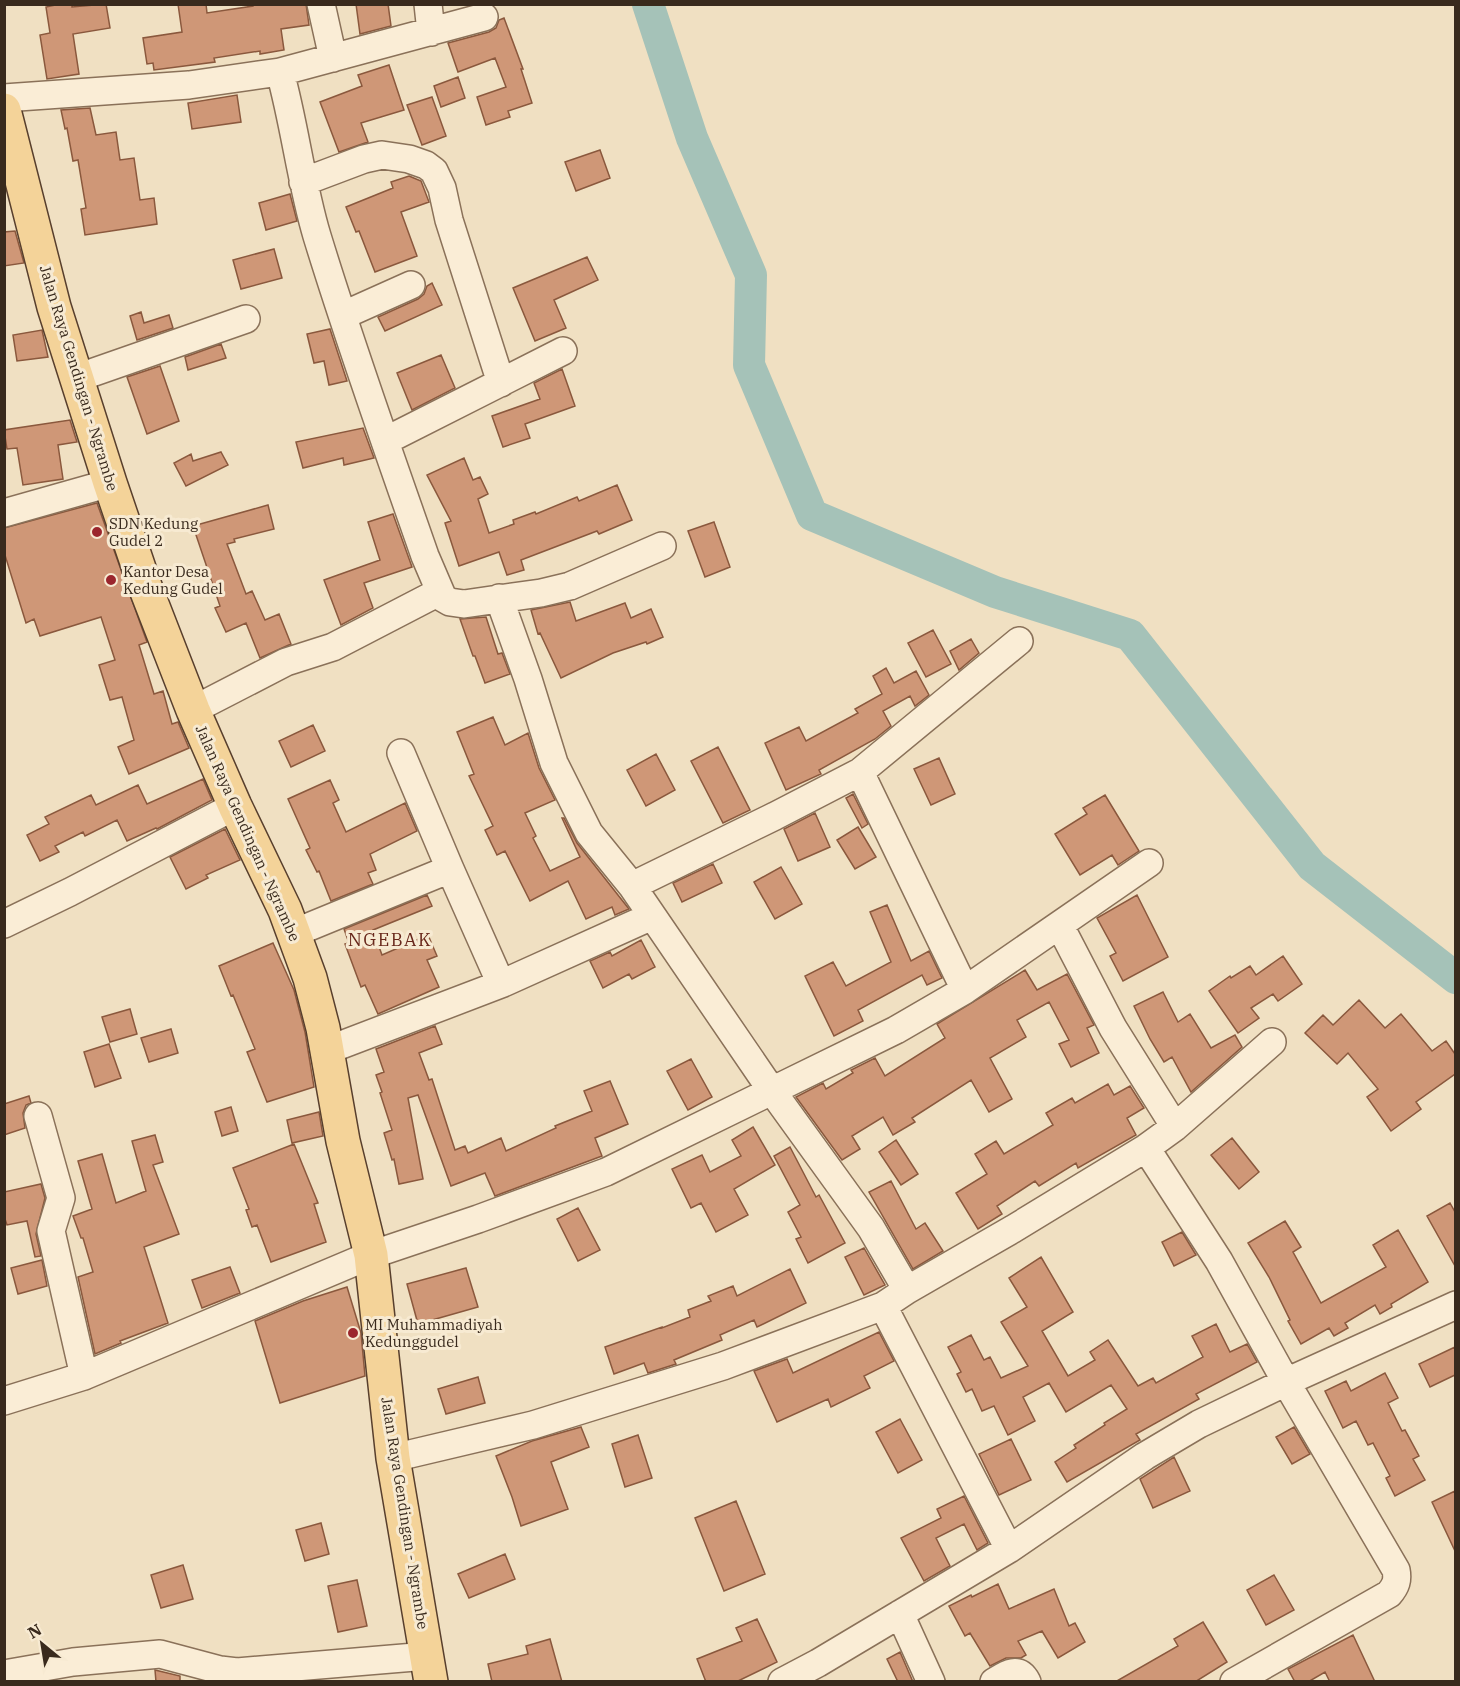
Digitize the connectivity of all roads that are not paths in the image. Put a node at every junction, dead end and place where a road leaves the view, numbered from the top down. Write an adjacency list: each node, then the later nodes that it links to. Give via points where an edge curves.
1 (321, 4): 5 (street)
2 (428, 4): 4 (street)
3 (484, 17): 4 (street)
4 (431, 32): 5 (street)
5 (333, 58): 6 (street)
6 (280, 72): 7 (street, via 189,85); 9 (street)
7 (4, 99)
8 (4, 110): 14 (main road, Jalan Raya Gendingan - Ngrambe, via 54,307)
9 (303, 182): 11 (street); 15 (street, via 382,155 409,159 434,171)
10 (411, 285): 11 (street)
11 (344, 315): 16 (street)
12 (246, 320): 14 (street)
13 (563, 351): 15 (street)
14 (77, 378): 17 (main road, Jalan Raya Gendingan - Ngrambe)
15 (501, 383): 16 (street)
16 (386, 441): 20 (street)
17 (110, 483): 18 (street); 23 (main road, Jalan Raya Gendingan - Ngrambe)
18 (4, 513)
19 (662, 546): 21 (street, via 570,586)
20 (439, 592): 21 (street, via 456,604); 23 (street, via 333,647 286,662)
21 (499, 598): 29 (street, via 559,773 589,833)
22 (1019, 641): 25 (street)
23 (193, 710): 26 (main road, Jalan Raya Gendingan - Ngrambe)
24 (401, 753): 28 (street)
25 (860, 772): 29 (street); 35 (street)
26 (235, 806): 31 (street); 33 (main road, Jalan Raya Gendingan - Ngrambe)
27 (1149, 864): 32 (street)
28 (450, 869): 33 (street); 34 (street)
29 (632, 886): 30 (street)
30 (652, 916): 34 (street); 38 (street)
31 (4, 924)
32 (1060, 926): 35 (street); 40 (street, via 1113,1028)
33 (294, 933): 37 (main road, Jalan Raya Gendingan - Ngrambe)
34 (501, 984): 37 (street)
35 (965, 990): 38 (street, via 896,1030)
36 (1272, 1042): 40 (street)
37 (328, 1050): 42 (main road, Jalan Raya Gendingan - Ngrambe, via 343,1141)
38 (772, 1091): 42 (street, via 606,1172); 43 (street, via 871,1228)
39 (38, 1116): 46 (street, via 61,1198 51,1231)
40 (1175, 1126): 41 (street)
41 (1146, 1148): 43 (street); 47 (street, via 1219,1261)
42 (371, 1255): 46 (street); 49 (main road, Jalan Raya Gendingan - Ngrambe)
43 (907, 1290): 45 (street)
44 (1455, 1305): 47 (street)
45 (883, 1306): 49 (street, via 723,1366 533,1425); 50 (street)
46 (84, 1376): 48 (street)
47 (1286, 1382): 50 (street, via 1199,1424 1145,1456); 58 (street, via 1398,1579 1389,1594)
48 (4, 1401)
49 (393, 1458): 52 (main road, Jalan Raya Gendingan - Ngrambe)
50 (1009, 1549): 51 (street)
51 (900, 1614): 54 (street); 55 (street)
52 (429, 1669): 53 (street, via 237,1672 160,1654 74,1662)
53 (4, 1674)
54 (782, 1682)
55 (931, 1682)
56 (993, 1682): 57 (street, via 1010,1672 1024,1676)
57 (1027, 1682)
58 (1234, 1682)

